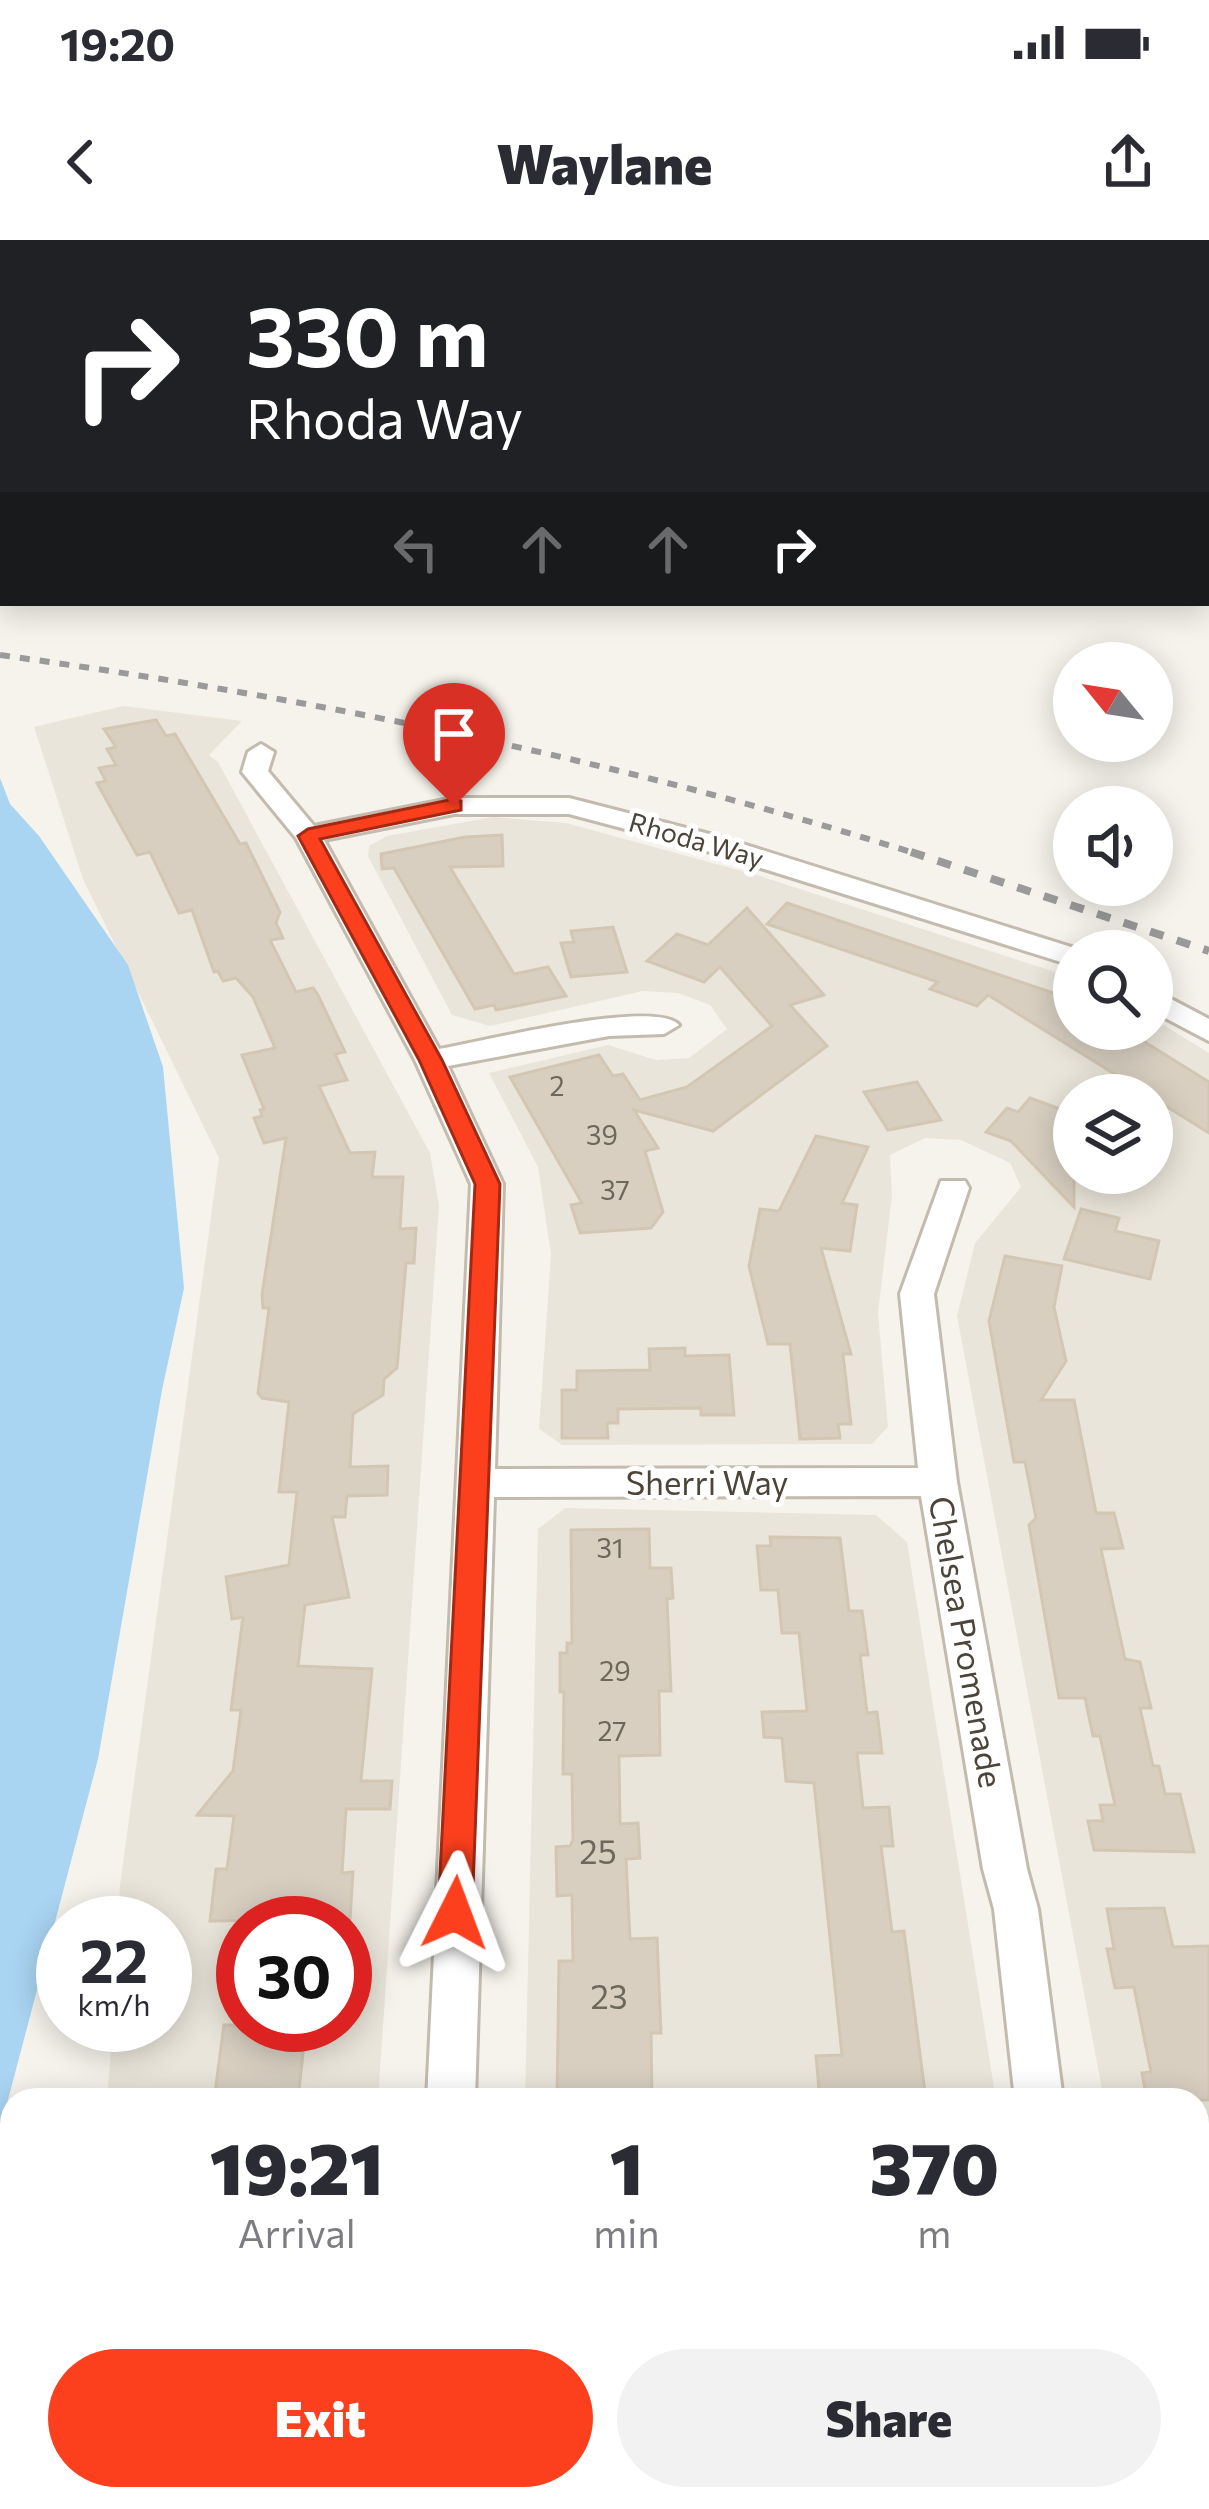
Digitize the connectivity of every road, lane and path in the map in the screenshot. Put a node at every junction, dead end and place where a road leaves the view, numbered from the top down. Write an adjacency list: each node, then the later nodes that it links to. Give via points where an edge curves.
1 (261, 752): 2 (street, via 255,772)
2 (308, 836): 3 (street, Rhoda Way, via 454,806 569,806); 7 (street)
3 (1053, 950)
4 (1173, 1011): 6 (street)
5 (664, 1025): 7 (street, via 610,1027)
6 (1209, 1032)
7 (430, 1060): 10 (street, via 488,1184)
8 (953, 1188): 9 (street, Chelsea Promenade, via 917,1294)
9 (938, 1482): 10 (street, Sherri Way); 12 (street, Chelsea Promenade, via 1016,1910)
10 (476, 1483): 11 (street)
11 (451, 2088)
12 (1038, 2088)

